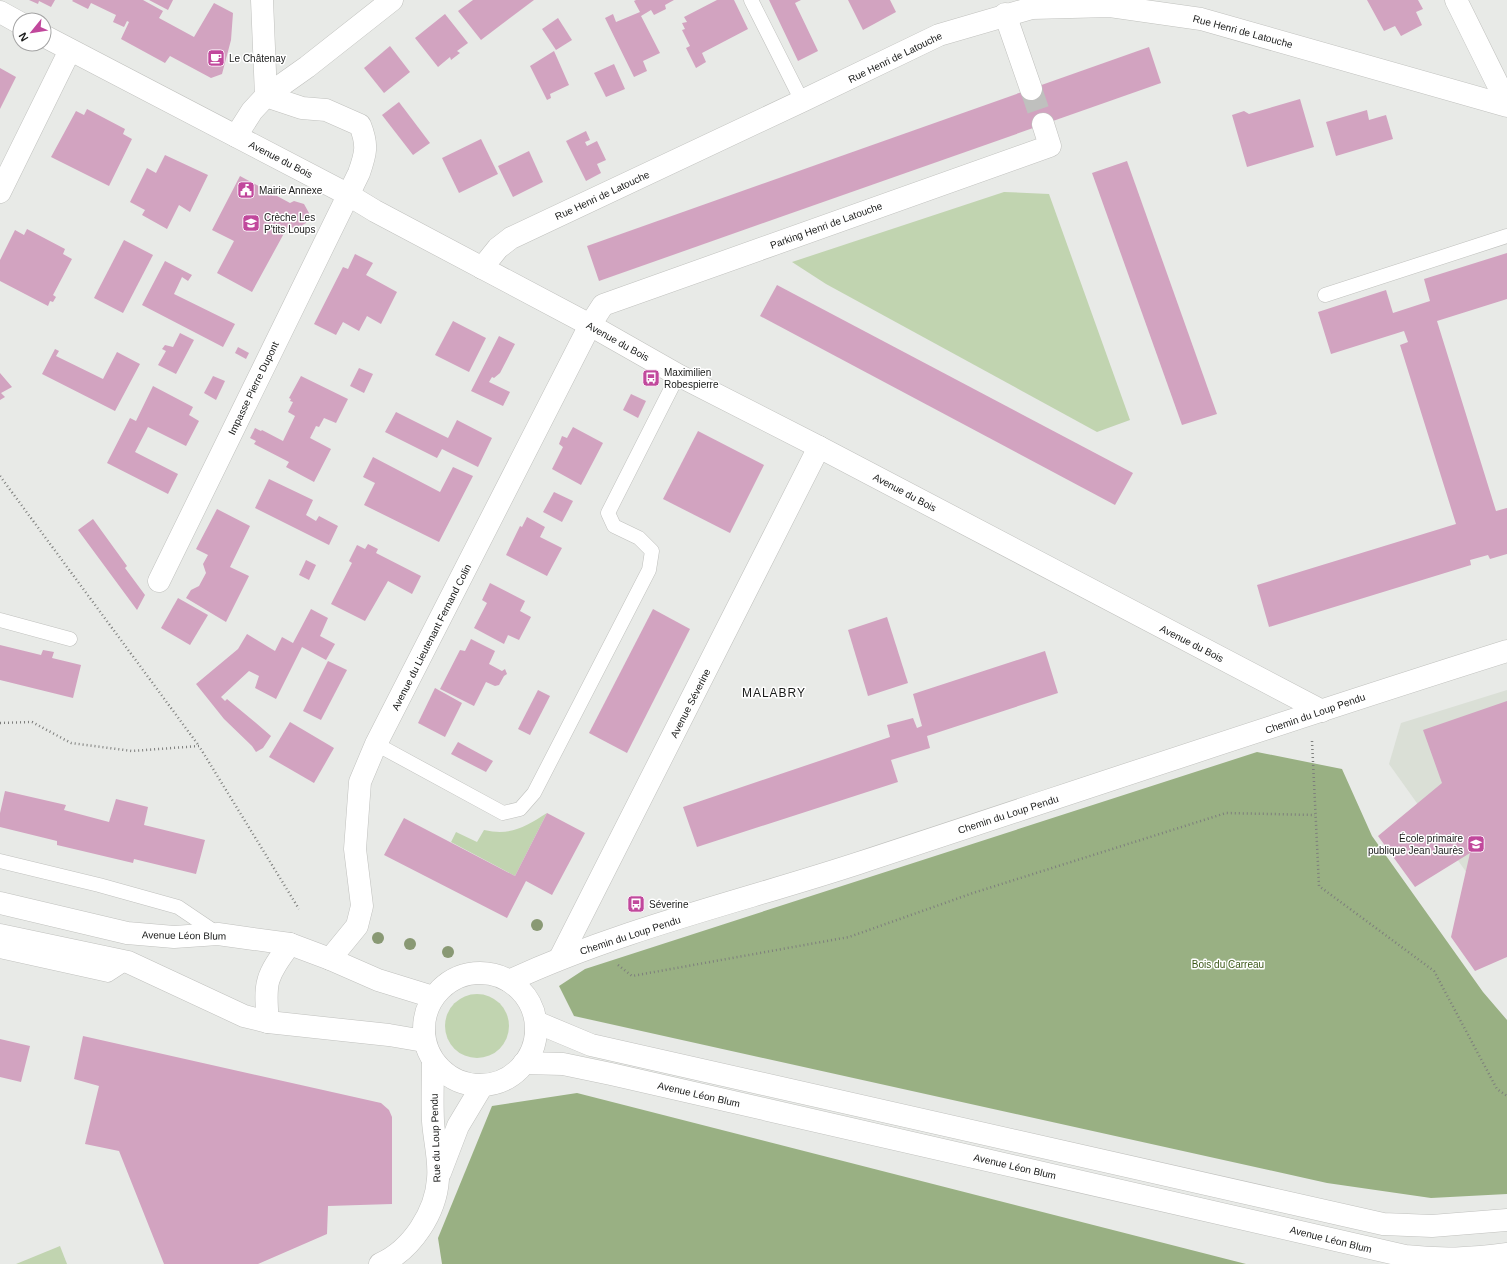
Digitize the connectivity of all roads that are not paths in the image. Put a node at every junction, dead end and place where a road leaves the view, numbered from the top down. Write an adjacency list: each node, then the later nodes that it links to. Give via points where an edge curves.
1 (262, 0): 12 (street)
2 (392, 0): 12 (street)
3 (751, 0): 13 (lane)
4 (1456, 0): 14 (street)
5 (1031, 4): 7 (street, Rue Henri de Latouche); 15 (street, Rue Henri de Latouche, via 1110,6 1201,19)
6 (0, 12): 8 (street)
7 (1005, 14): 11 (street); 13 (street, Rue Henri de Latouche, via 939,35)
8 (12, 19)
9 (52, 40): 10 (street, Avenue du Bois)
10 (70, 50): 17 (street, Avenue du Bois); 18 (street)
11 (1031, 89)
12 (266, 96): 17 (street, via 252,111); 19 (street, Impasse Pierre Dupont, via 302,108 326,110 360,125 366,154)
13 (802, 101): 21 (street, Rue Henri de Latouche, via 511,238 498,248)
14 (1507, 103)
15 (1507, 106)
16 (1043, 124): 23 (street, Parking Henri de Latouche, via 1050,146 622,297 602,305)
17 (236, 136): 19 (street, Avenue du Bois)
18 (0, 192)
19 (347, 194): 21 (street, Avenue du Bois); 26 (street, Impasse Pierre Dupont)
20 (1507, 236): 22 (lane)
21 (482, 268): 23 (street, Avenue du Bois)
22 (1325, 295)
23 (590, 325): 24 (street, Avenue du Bois); 31 (street, Avenue du Lieutenant Fernand Colin)
24 (678, 375): 25 (street, Avenue du Bois); 31 (lane, via 608,513 614,526 639,538 652,551 649,570 534,793 520,809 503,813)
25 (820, 447): 30 (street, Avenue du Bois); 38 (street, Avenue Séverine)
26 (159, 581)
27 (0, 620): 28 (lane)
28 (70, 639)
29 (1507, 651): 30 (street, Chemin du Loup Pendu)
30 (1316, 713): 38 (street, Chemin du Loup Pendu)
31 (376, 744): 39 (street, Avenue du Lieutenant Fernand Colin, via 360,782 355,849 362,906 356,926)
32 (0, 861): 34 (lane, via 178,907)
33 (0, 903): 34 (street, Avenue Léon Blum, via 127,933 174,937)
34 (218, 934): 36 (street, Avenue Léon Blum)
35 (0, 936): 40 (street)
36 (290, 944): 39 (street, Avenue Léon Blum); 43 (street, via 271,970 265,992)
37 (0, 950): 40 (lane, via 108,976)
38 (560, 958): 41 (street, Chemin du Loup Pendu)
39 (330, 959): 42 (street, Avenue Léon Blum, via 378,980)
40 (128, 962): 43 (street, via 244,1016)
41 (510, 981): 42 (street, via 494,974 476,972 444,984); 44 (street, via 532,1006)
42 (433, 997): 45 (street, via 426,1011)
43 (268, 1022): 45 (street)
44 (536, 1022): 47 (street, via 536,1039 530,1056); 50 (street, via 590,1045 1383,1224 1432,1226)
45 (424, 1041): 46 (street)
46 (434, 1062): 48 (street, via 455,1080 468,1085); 49 (street, Rue du Loup Pendu, via 433,1120)
47 (524, 1063): 48 (street, via 506,1079); 51 (street, Avenue Léon Blum, via 563,1064 611,1074 1405,1256 1461,1260)
48 (482, 1086): 49 (street, via 458,1126)
49 (438, 1178): 52 (street, Rue du Loup Pendu, via 432,1210 418,1232 398,1252)
50 (1507, 1220)
51 (1507, 1254)
52 (380, 1264)

